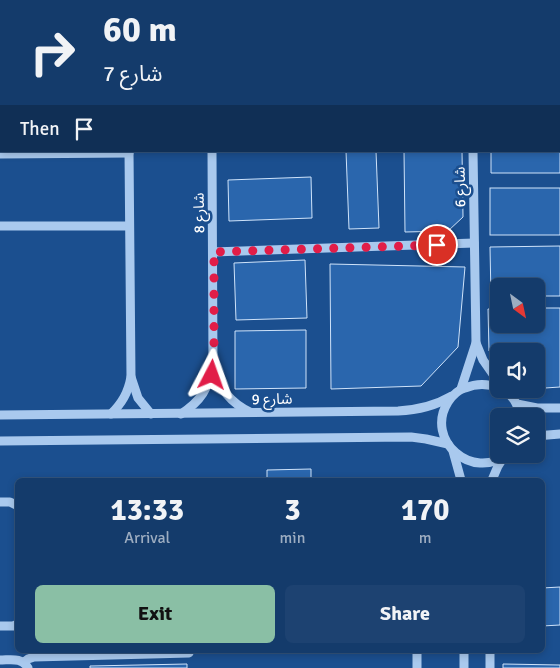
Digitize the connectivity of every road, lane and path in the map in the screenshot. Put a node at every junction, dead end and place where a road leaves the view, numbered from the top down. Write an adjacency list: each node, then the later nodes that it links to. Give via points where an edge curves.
1 (128, 152): 4 (street); 6 (street)
2 (212, 152): 8 (street, شارع 8)
3 (474, 152): 7 (street, شارع 6)
4 (0, 154)
5 (0, 226): 6 (street)
6 (129, 226): 12 (street)
7 (474, 243): 8 (street); 9 (street, شارع 6)
8 (214, 252): 10 (street, شارع 8)
9 (476, 343): 11 (street, شارع 6); 14 (street, شارع 6)
10 (214, 365): 20 (street, شارع 8, via 226,394); 23 (street, شارع 8, via 204,393)
11 (490, 371)
12 (131, 377): 21 (street, via 126,394); 22 (street, via 138,398)
13 (490, 384): 14 (street, via 475,384)
14 (461, 389): 15 (street, شارع 9)
15 (452, 396): 20 (street, شارع 9, via 431,406 409,410); 28 (street, via 446,405 442,424)
16 (513, 398): 17 (street, شارع 6)
17 (517, 404): 18 (street); 19 (street)
18 (518, 408)
19 (560, 408)
20 (251, 413): 23 (street, شارع 9)
21 (110, 414): 22 (street, شارع 9); 24 (street, شارع 9)
22 (151, 414): 23 (street, شارع 9)
23 (181, 414)
24 (0, 415)
25 (560, 434): 26 (street)
26 (545, 435)
27 (0, 441): 28 (street, via 403,437 426,438)
28 (450, 448): 29 (street, via 472,462); 31 (street)
29 (490, 462)
30 (500, 463): 32 (street)
31 (459, 478)
32 (493, 478)
33 (0, 502): 34 (street)
34 (15, 504)
35 (0, 626): 36 (street)
36 (15, 626)
37 (158, 653): 42 (street, via 34,657 28,659)
38 (417, 653): 43 (street)
39 (464, 653): 44 (street)
40 (490, 653): 45 (street)
41 (0, 660): 42 (street, via 19,660)
42 (26, 665)
43 (417, 668)
44 (464, 668)
45 (490, 668)

